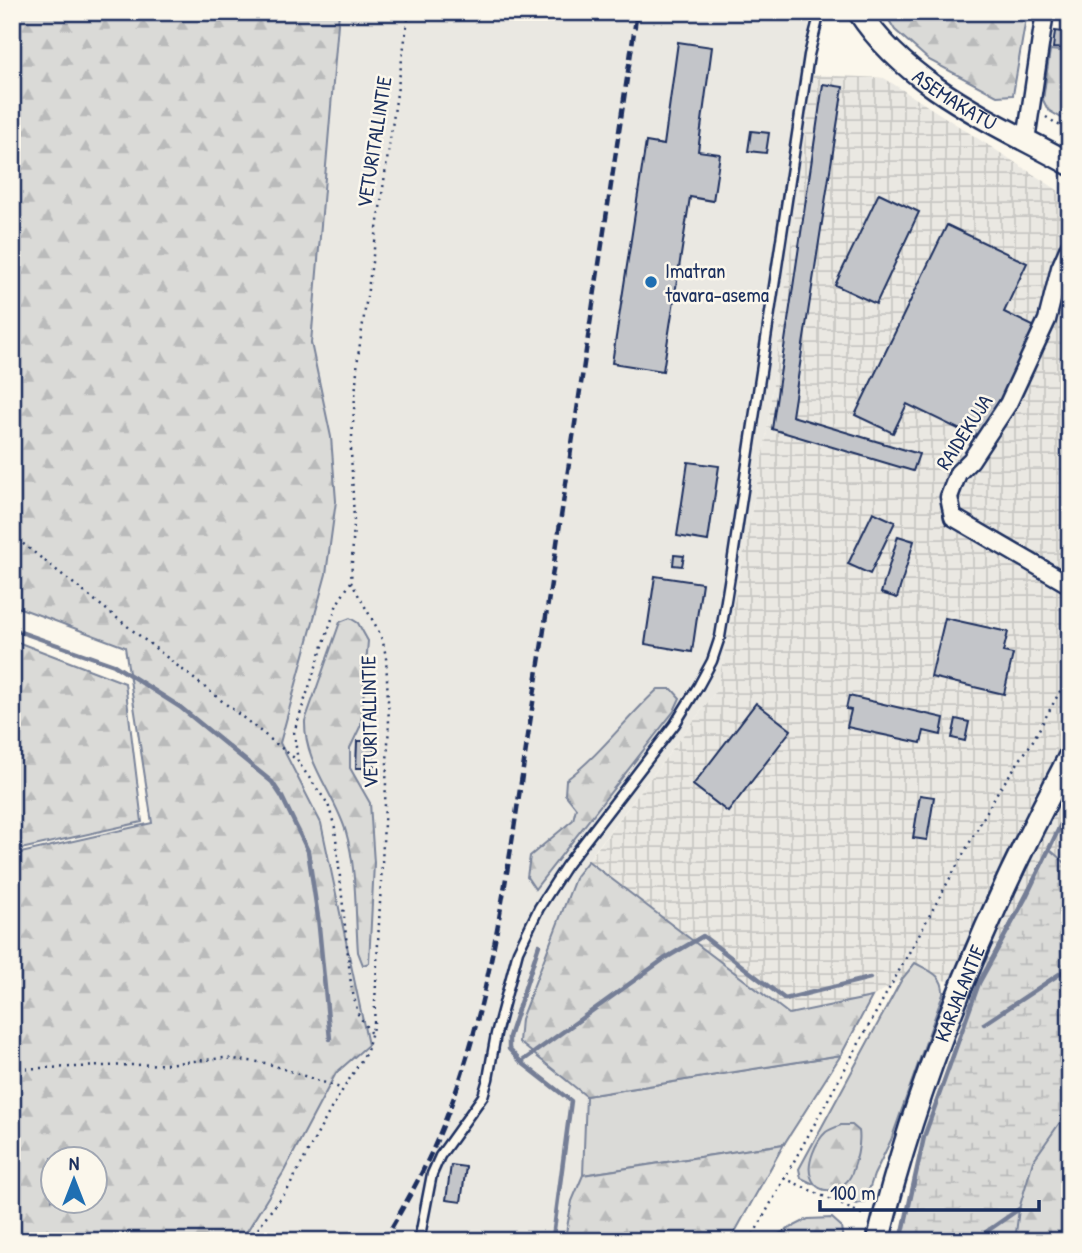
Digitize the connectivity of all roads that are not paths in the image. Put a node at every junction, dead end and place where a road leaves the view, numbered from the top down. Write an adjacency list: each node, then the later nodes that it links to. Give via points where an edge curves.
1 (820, 12): 10 (lane, via 809,55 720,637 712,661 675,724 539,908 518,951 483,1096 432,1174)
2 (859, 12): 4 (main road, ASEMAKATU, via 889,52 910,70)
3 (1045, 12): 4 (street)
4 (1026, 140): 5 (main road, ASEMAKATU)
5 (1070, 164)
6 (1070, 245): 7 (street, RAIDEKUJA, via 1047,320 1008,404 958,473 949,497 953,517)
7 (1070, 585)
8 (1070, 756): 9 (main road, KARJALANTIE, via 983,933 946,1021 911,1121)
9 (880, 1232)
10 (419, 1241)

